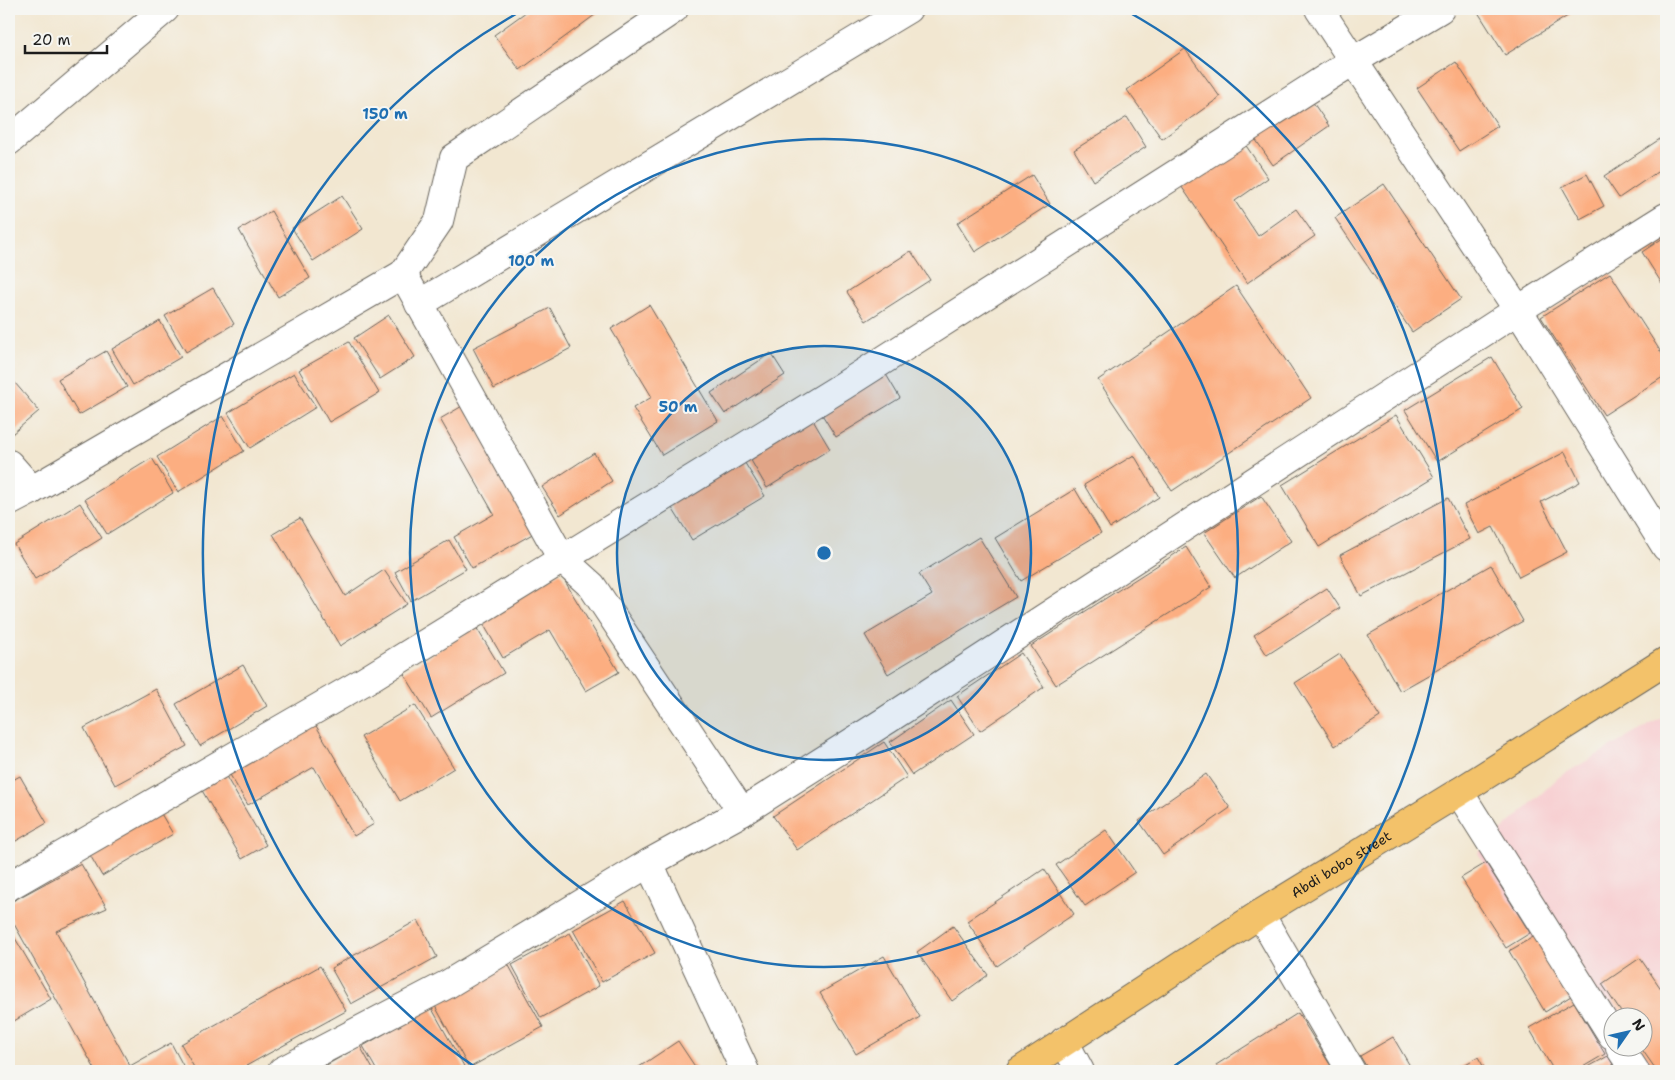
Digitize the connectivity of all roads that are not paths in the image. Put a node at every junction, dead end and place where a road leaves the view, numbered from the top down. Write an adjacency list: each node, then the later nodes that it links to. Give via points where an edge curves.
1 (166, 9): 7 (street)
2 (674, 9): 9 (street, via 454,158 439,221)
3 (908, 9): 10 (street)
4 (1319, 9): 6 (street)
5 (1440, 9): 6 (street)
6 (1353, 61): 11 (street); 15 (street, via 843,386)
7 (9, 141)
8 (1666, 217): 11 (street)
9 (403, 274): 10 (street); 13 (street)
10 (418, 304): 15 (street)
11 (1518, 310): 14 (street); 18 (street)
12 (9, 464): 13 (street)
13 (20, 496)
14 (1666, 547)
15 (562, 559): 18 (street, via 592,586); 20 (street, via 363,682)
16 (1666, 661): 17 (main road, Abdi bobo street)
17 (1459, 792): 21 (main road, Abdi bobo street); 22 (street)
18 (742, 812): 19 (street)
19 (649, 863): 25 (street, via 448,984); 26 (street)
20 (9, 886)
21 (1260, 914): 23 (main road, Abdi bobo street); 29 (street)
22 (1602, 1019)
23 (1064, 1041): 27 (main road, Abdi bobo street); 28 (street)
24 (1627, 1058): 30 (street)
25 (282, 1071)
26 (745, 1071)
27 (1020, 1071)
28 (1080, 1071)
29 (1351, 1071)
30 (1636, 1071)

